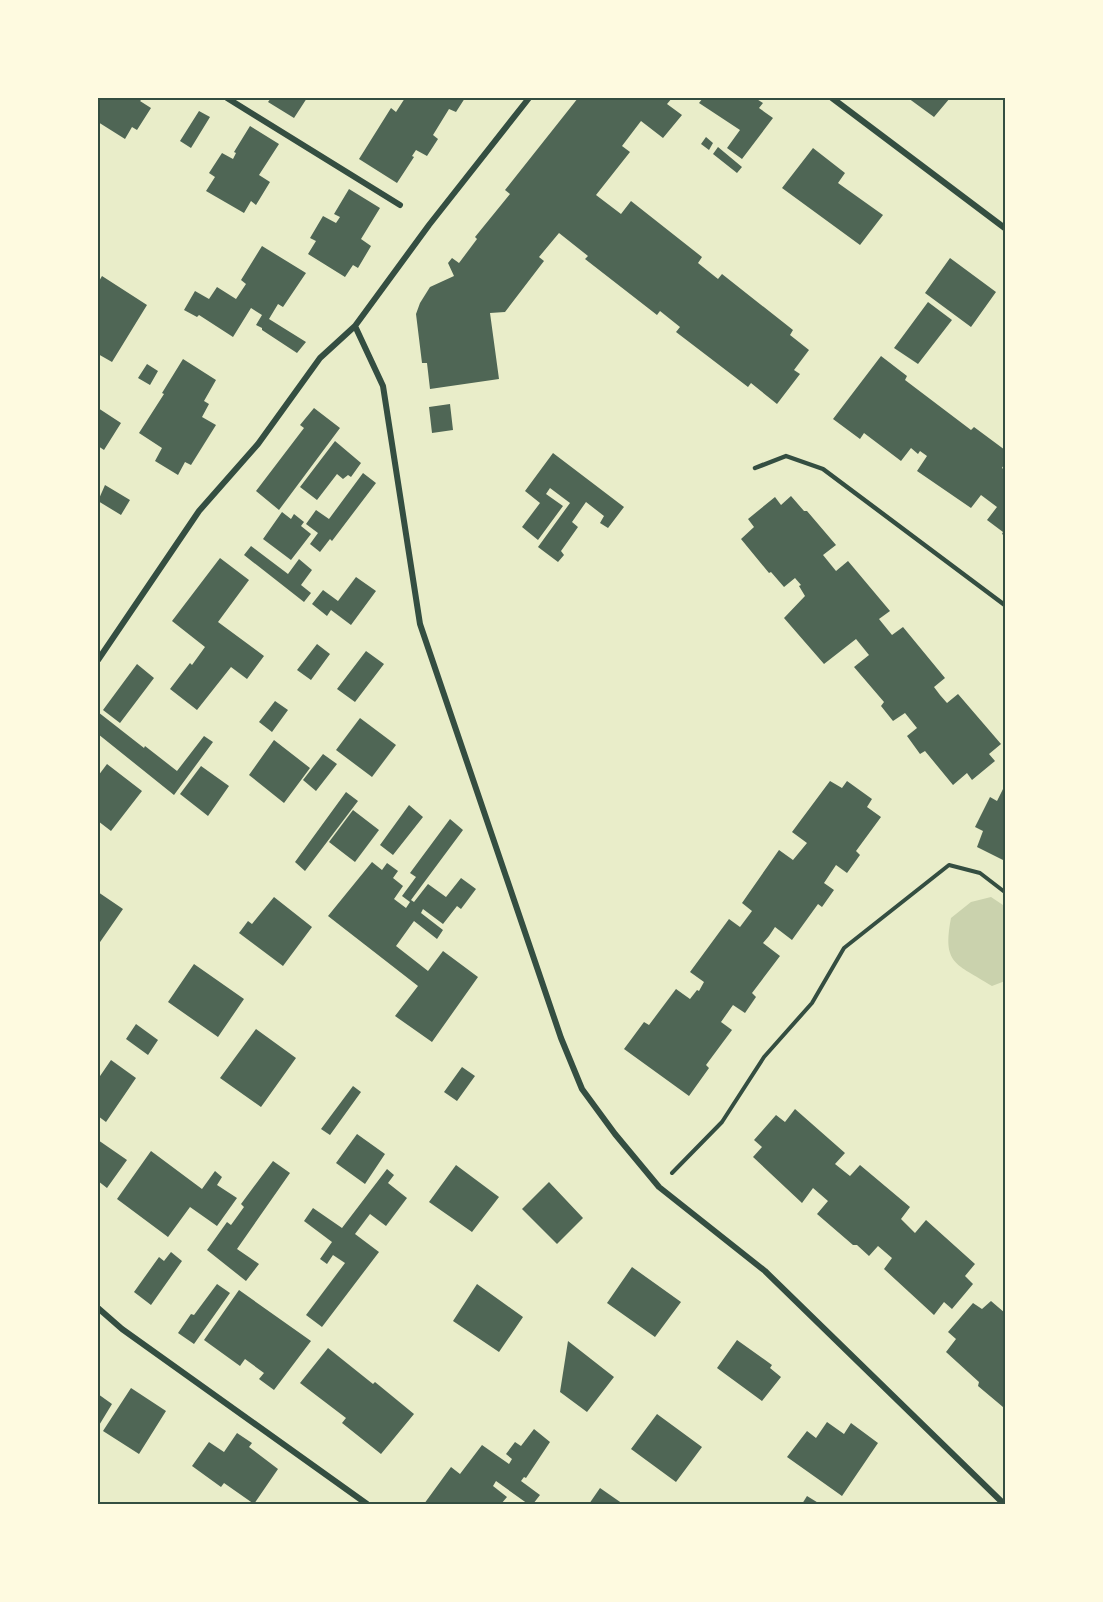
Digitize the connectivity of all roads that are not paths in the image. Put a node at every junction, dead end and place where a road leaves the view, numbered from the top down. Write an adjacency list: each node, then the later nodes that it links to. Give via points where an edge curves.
1 (227, 98): 4 (street)
2 (529, 98): 6 (street)
3 (832, 98): 5 (street)
4 (400, 205)
5 (1005, 229)
6 (355, 326): 9 (street, via 320,358 258,444 199,511); 12 (street, via 382,386 420,624 561,1038 582,1089 658,1187 765,1271)
7 (755, 468): 8 (lane, via 786,456 823,469)
8 (1005, 606)
9 (98, 660)
10 (98, 1308): 11 (street)
11 (367, 1504)
12 (1004, 1504)

